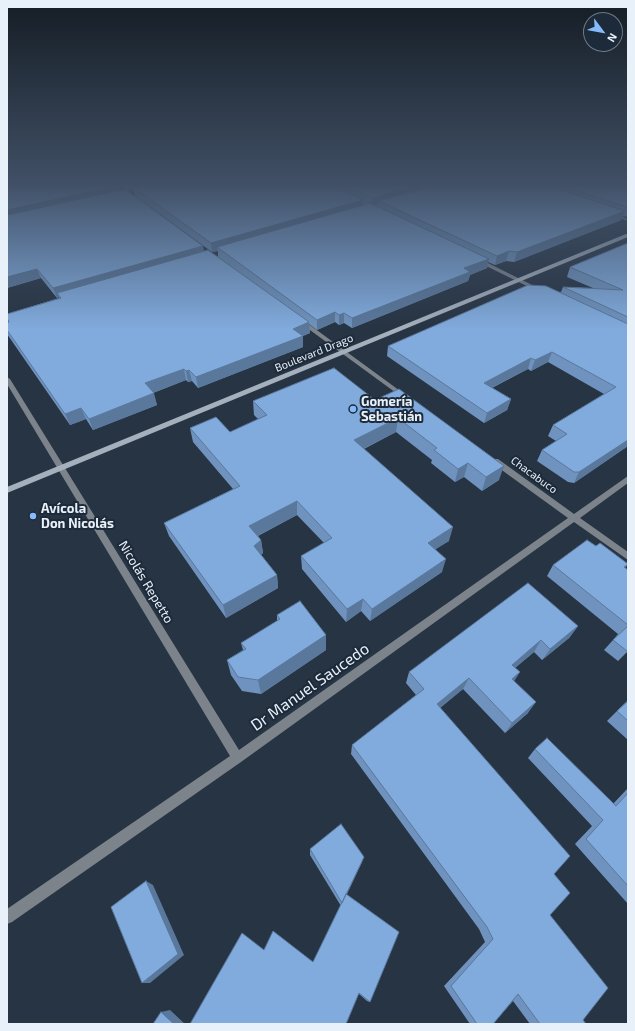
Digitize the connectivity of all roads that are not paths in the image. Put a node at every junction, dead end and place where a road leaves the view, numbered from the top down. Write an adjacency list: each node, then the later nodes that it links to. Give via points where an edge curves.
1 (628, 234): 3 (main road, Boulevard Drago)
2 (470, 256): 3 (street)
3 (519, 280): 4 (street); 6 (main road, Boulevard Drago)
4 (546, 293)
5 (293, 316): 6 (street)
6 (343, 353): 8 (street); 10 (main road, Boulevard Drago)
7 (7, 379): 10 (street, Nicolás Repetto)
8 (414, 403)
9 (491, 458): 13 (street, Chacabuco)
10 (61, 467): 12 (main road, Boulevard Drago); 15 (street, Nicolás Repetto)
11 (628, 479): 13 (street, Dr Manuel Saucedo)
12 (7, 490)
13 (575, 518): 14 (street, Chacabuco); 15 (street, Dr Manuel Saucedo)
14 (628, 557)
15 (237, 758): 16 (street, Dr Manuel Saucedo)
16 (7, 917)

